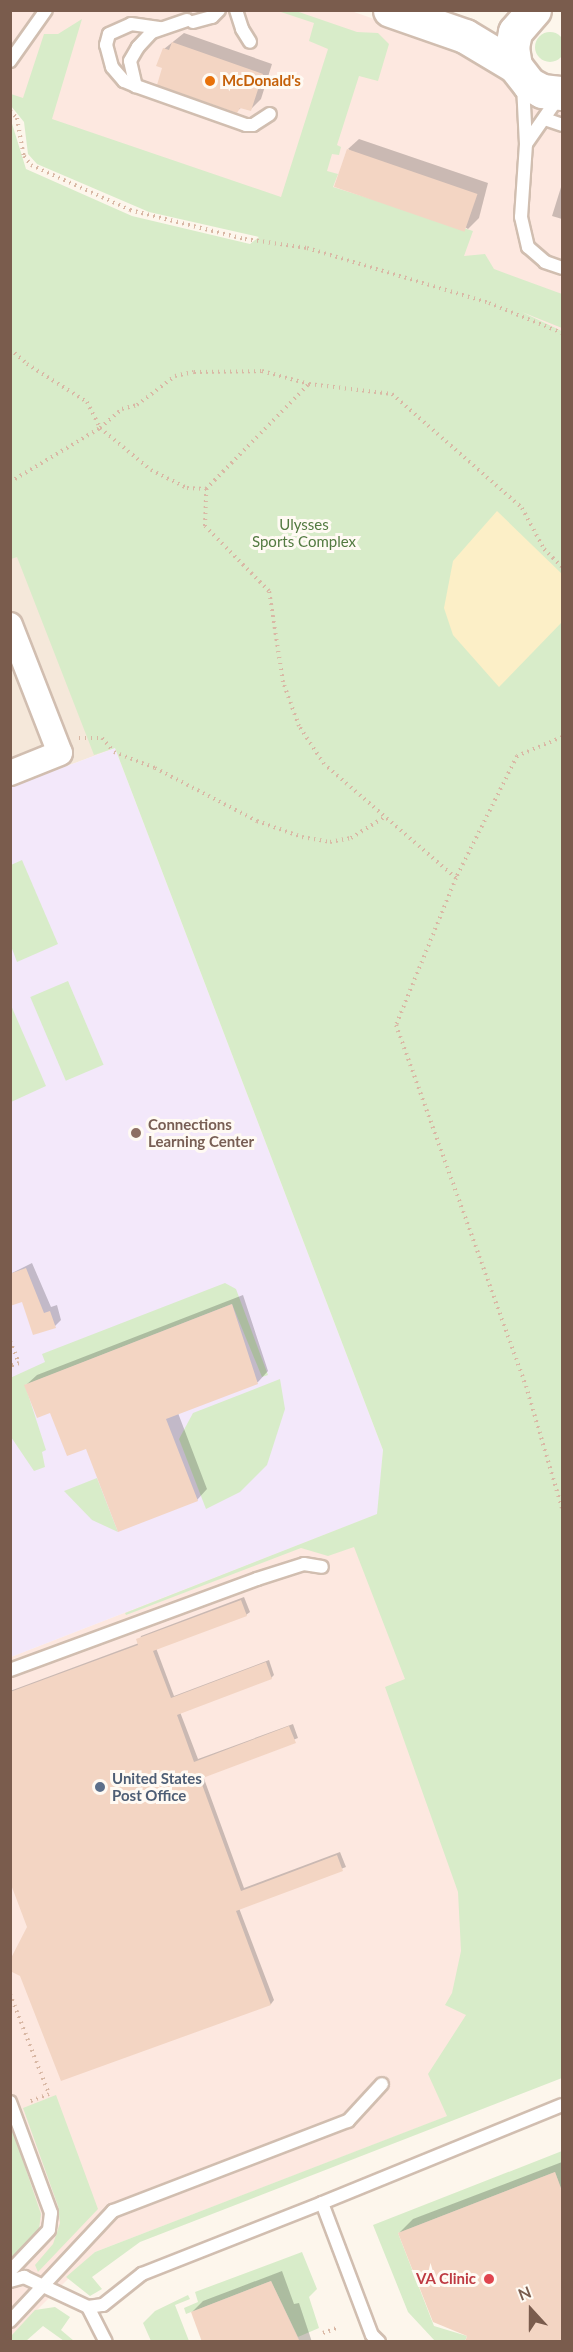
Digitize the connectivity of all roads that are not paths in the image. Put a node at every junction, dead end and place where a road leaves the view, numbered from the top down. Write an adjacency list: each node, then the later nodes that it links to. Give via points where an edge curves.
1 (46, 10): 8 (lane)
2 (219, 10): 6 (lane, via 212,17)
3 (236, 10): 7 (lane)
4 (390, 10): 9 (main road, via 465,36)
5 (530, 11): 9 (main road, via 515,32 512,47)
6 (168, 29): 10 (lane, via 152,32 130,61); 10 (lane, via 131,24 109,34 106,45 112,67 124,81)
7 (250, 42)
8 (10, 61)
9 (519, 72): 11 (main road); 13 (lane)
10 (136, 86): 12 (lane, via 246,125)
11 (558, 108): 13 (lane)
12 (270, 114)
13 (526, 144): 14 (lane, via 521,217 528,247 545,262)
14 (562, 268)
15 (10, 625): 16 (street, via 60,753)
16 (10, 773)
17 (322, 1566): 18 (lane, via 304,1564 257,1579)
18 (10, 1670)
19 (382, 2084): 25 (lane, via 348,2121 113,2211)
20 (12, 2105): 23 (lane, via 51,2213 49,2229)
21 (562, 2105): 22 (lane)
22 (322, 2203): 26 (lane, via 142,2274 103,2305); 29 (lane, via 372,2335)
23 (10, 2271)
24 (10, 2281): 25 (lane, via 24,2277)
25 (42, 2288): 26 (lane); 27 (lane)
26 (88, 2307): 28 (lane)
27 (10, 2321)
28 (106, 2342)
29 (379, 2342)

